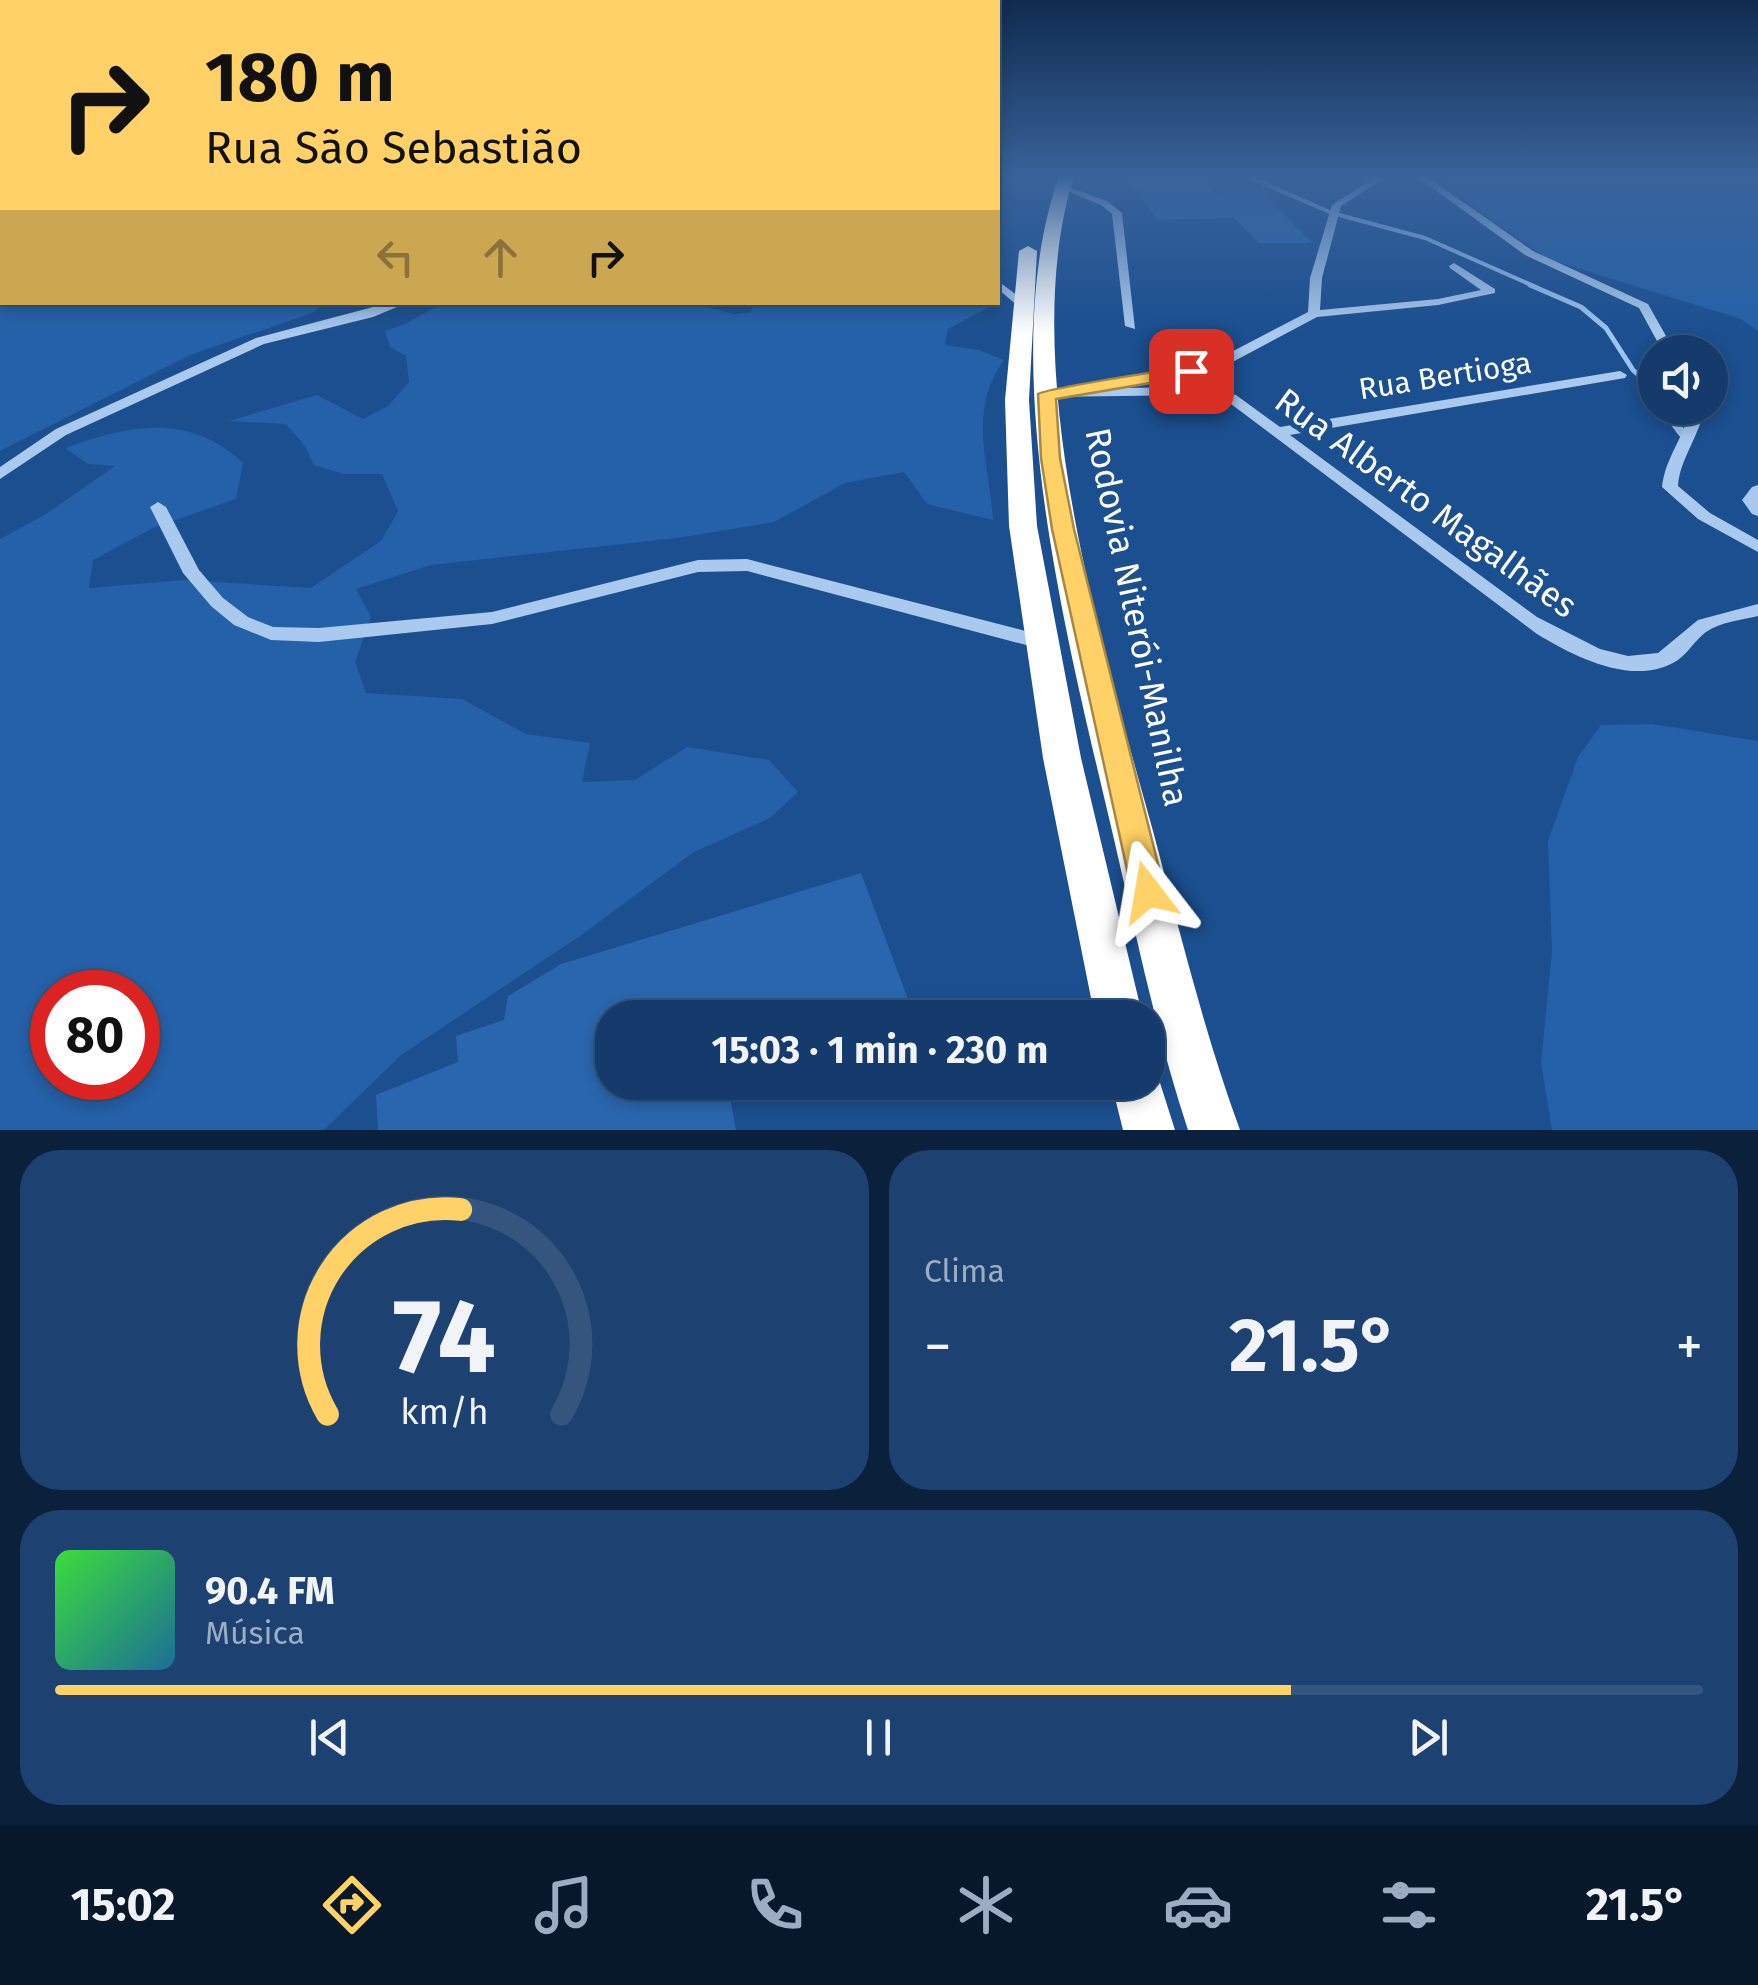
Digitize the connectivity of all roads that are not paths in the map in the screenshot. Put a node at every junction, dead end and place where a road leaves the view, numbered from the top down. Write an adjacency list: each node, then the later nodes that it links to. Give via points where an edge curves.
1 (1033, 229): 7 (highway)
2 (1050, 229): 13 (highway, Rodovia Niterói-Manilha, via 1044,261)
3 (1119, 229): 10 (street)
4 (1330, 229): 9 (street)
5 (1495, 229): 11 (street, via 1529,253 1644,306)
6 (1454, 266): 9 (street, via 1491,291)
7 (1010, 294): 22 (highway, via 1023,526)
8 (393, 305): 16 (street, via 260,341 62,432)
9 (1314, 314): 13 (street, via 1220,363)
10 (1131, 326)
11 (1660, 335)
12 (1620, 375): 15 (street, Rua Bertioga)
13 (1060, 393): 15 (street, Rua Alberto Magalhães, via 1211,392 1232,398); 26 (highway, Rodovia Niterói-Manilha, via 1050,458 1084,628)
14 (1693, 425): 20 (street, via 1670,487)
15 (1279, 432): 21 (street, Rua Alberto Magalhães, via 1530,621 1579,648 1630,661 1664,659 1698,628)
16 (0, 474)
17 (1758, 490): 19 (street, via 1750,500)
18 (158, 507): 22 (street, via 192,573 217,602 271,632 320,636 492,618 721,564)
19 (1758, 511)
20 (1758, 547)
21 (1758, 610)
22 (1041, 642): 23 (highway)
23 (1114, 1000)
24 (1141, 1100): 25 (highway)
25 (1149, 1130)
26 (1214, 1130)

